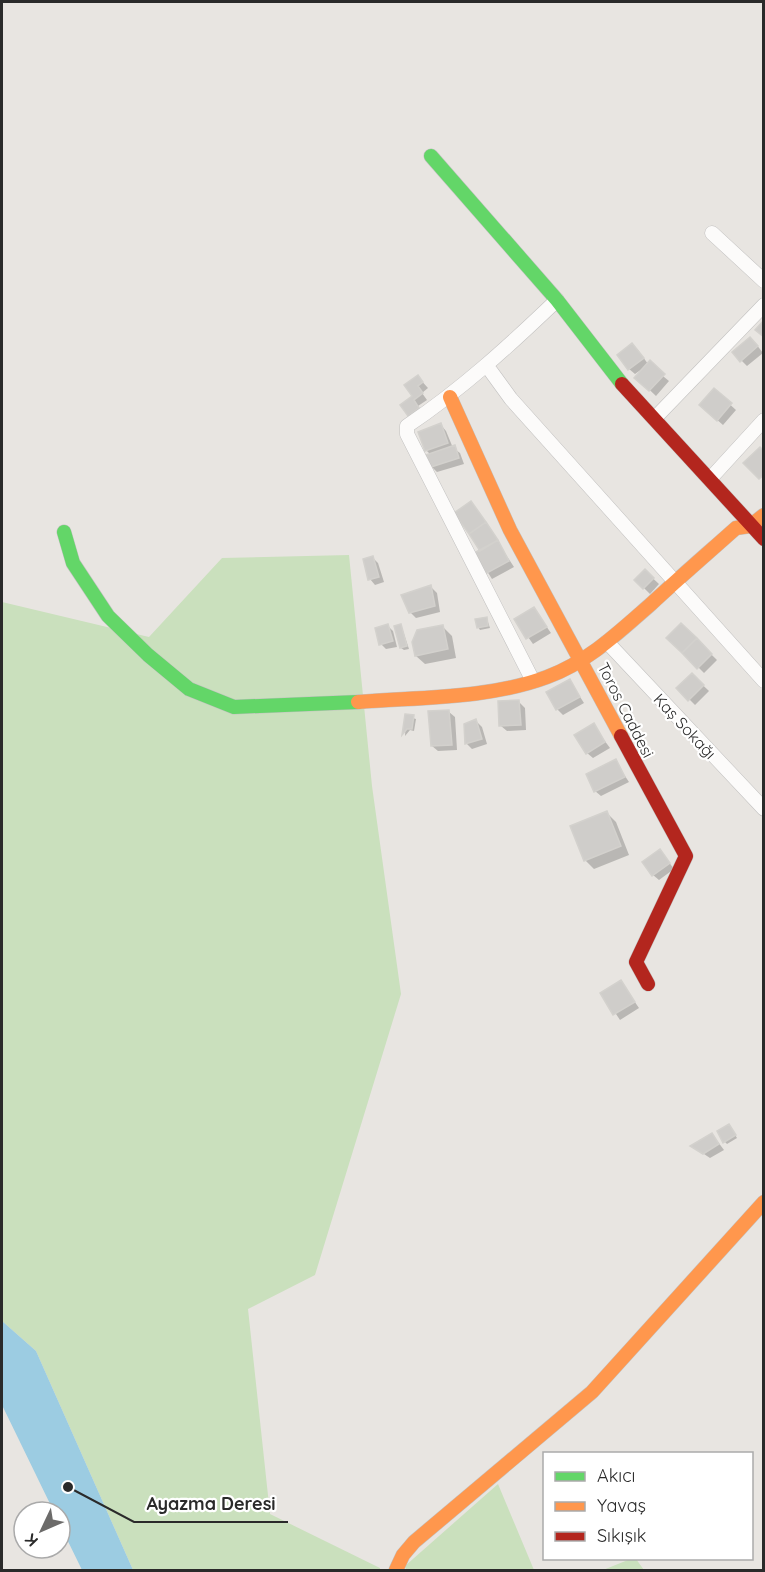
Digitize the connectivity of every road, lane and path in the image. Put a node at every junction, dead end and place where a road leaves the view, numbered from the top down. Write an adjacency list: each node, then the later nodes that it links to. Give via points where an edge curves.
1 (431, 156): 4 (street)
2 (712, 233): 3 (street)
3 (764, 281)
4 (556, 300): 6 (street); 8 (street, via 605,365)
5 (764, 305): 8 (street)
6 (487, 366): 7 (street); 15 (street, via 511,399)
7 (450, 397): 17 (street, via 510,530); 18 (street, via 407,426 407,434)
8 (655, 418): 10 (street)
9 (764, 420): 10 (street)
10 (710, 479): 12 (street)
11 (764, 515): 12 (street, Toros Caddesi)
12 (750, 526): 14 (street); 15 (street, Toros Caddesi, via 736,528)
13 (64, 532): 18 (street, via 73,563 108,616 189,689 234,707 333,705 470,694)
14 (764, 539)
15 (675, 582): 16 (street, Toros Caddesi); 19 (street)
16 (607, 642): 17 (street, Toros Caddesi); 20 (street, Kaş Sokağı)
17 (582, 660): 18 (street); 21 (street, Toros Caddesi, via 686,856 636,962)
18 (533, 681)
19 (764, 681)
20 (764, 809)
21 (648, 984)
22 (764, 1202): 23 (street, via 592,1392 414,1542)
23 (396, 1570)

